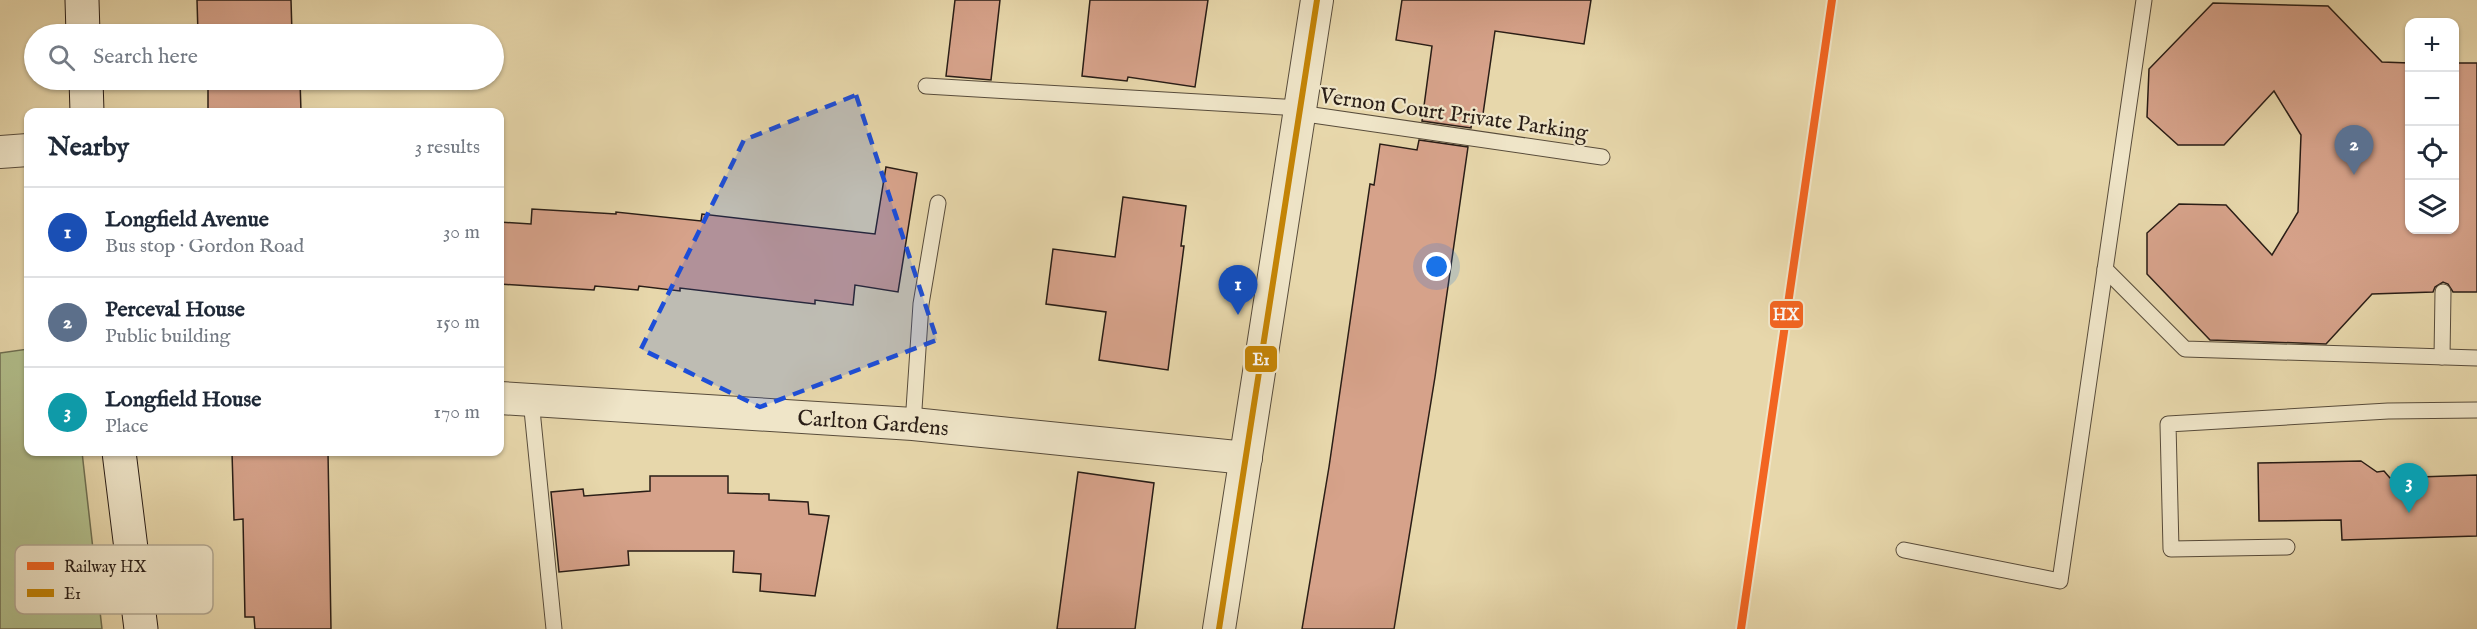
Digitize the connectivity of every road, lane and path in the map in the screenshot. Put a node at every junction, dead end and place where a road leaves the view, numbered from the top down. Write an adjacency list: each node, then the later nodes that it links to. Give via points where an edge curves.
1 (82, 0): 4 (street)
2 (1317, 0): 8 (street)
3 (2144, 0): 13 (lane)
4 (83, 24)
5 (926, 86): 8 (lane, Vernon Court Private Parking)
6 (86, 90): 7 (street)
7 (87, 108)
8 (1300, 110): 11 (lane, Vernon Court Private Parking); 22 (street)
9 (24, 150): 10 (street)
10 (0, 152)
11 (1602, 157)
12 (938, 203): 20 (lane, via 921,304)
13 (2105, 269): 15 (lane, via 2185,349); 25 (lane, via 2060,581)
14 (2443, 292): 15 (lane)
15 (2442, 357): 16 (lane)
16 (2477, 358)
17 (504, 398): 18 (street, Carlton Gardens)
18 (531, 400): 20 (street, Carlton Gardens); 28 (lane)
19 (2477, 410): 24 (lane, via 2388,411 2168,424 2171,549)
20 (913, 424): 22 (street, Carlton Gardens)
21 (119, 456): 23 (street)
22 (1246, 458): 29 (street)
23 (131, 545)
24 (2287, 547)
25 (1904, 549)
26 (139, 614): 27 (street)
27 (141, 629)
28 (554, 629)
29 (1219, 629)

